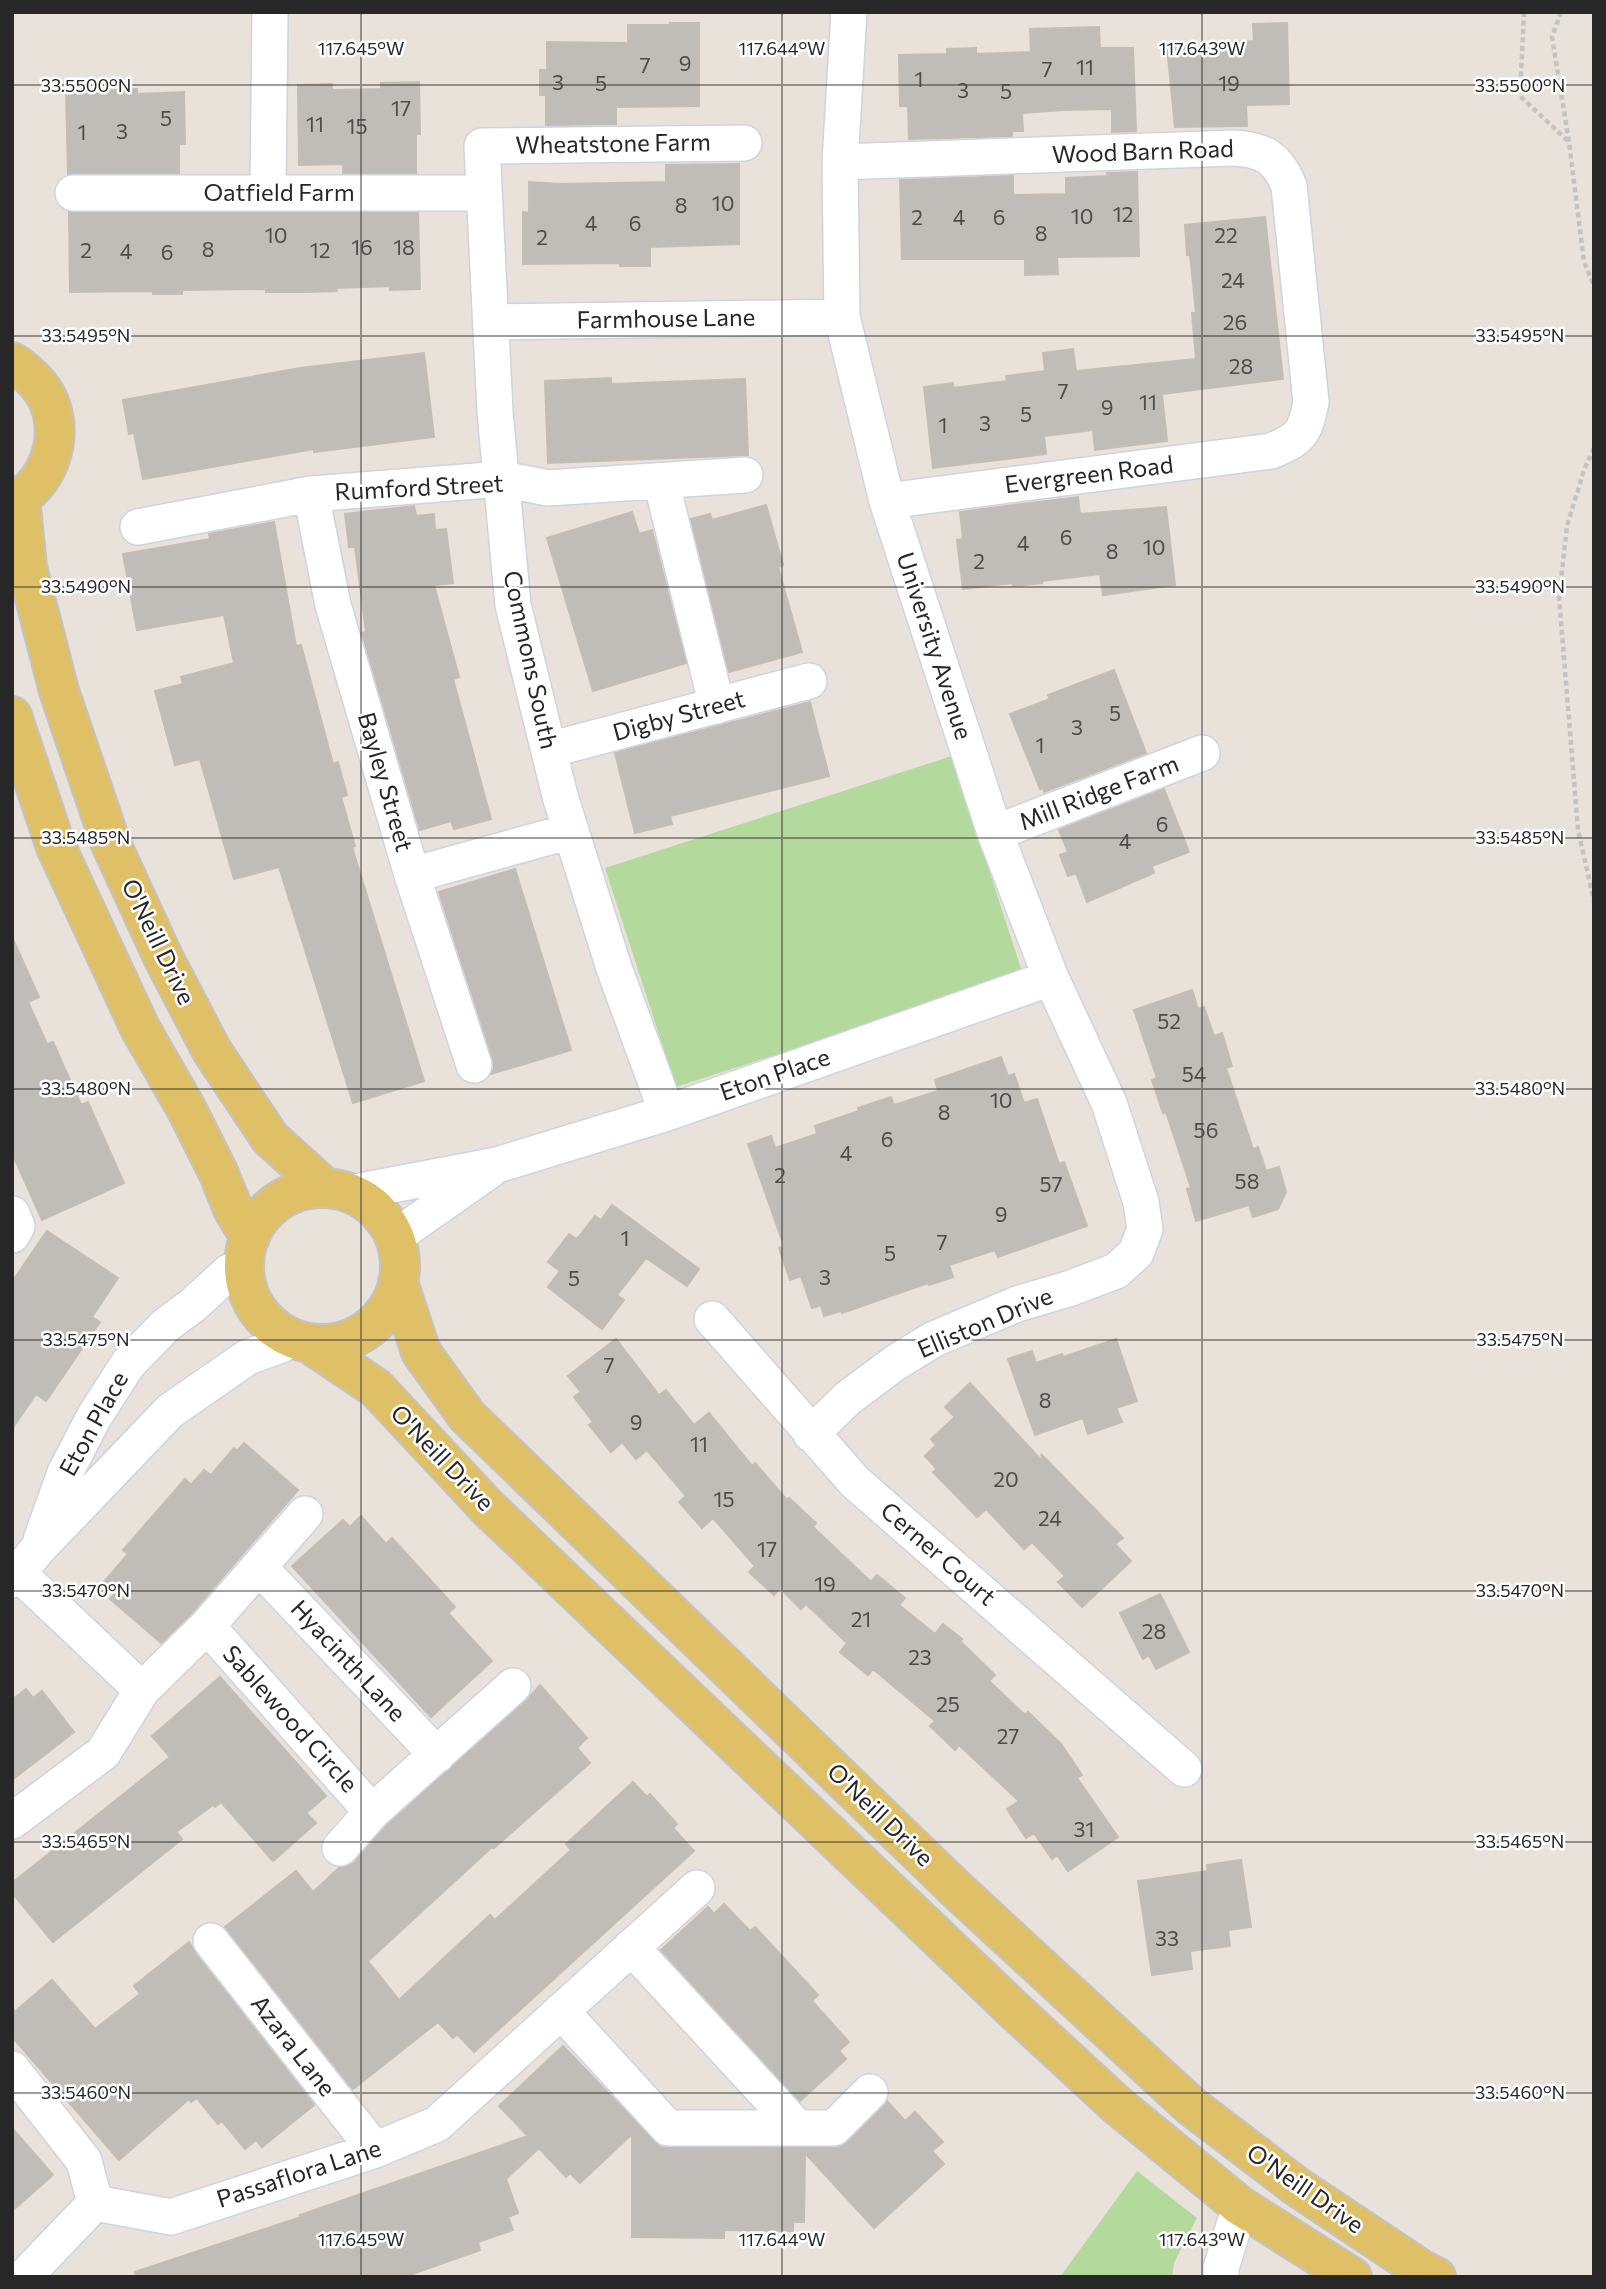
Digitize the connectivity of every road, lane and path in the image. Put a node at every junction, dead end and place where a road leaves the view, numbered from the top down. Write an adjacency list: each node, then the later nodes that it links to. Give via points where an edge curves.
1 (270, 12): 10 (street)
2 (849, 12): 8 (street, University Avenue)
3 (1524, 12): 5 (path, via 1520,96)
4 (1561, 12): 5 (path, via 1552,37)
5 (1569, 142): 12 (path, via 1584,262)
6 (744, 143): 7 (street, Wheatstone Farm)
7 (482, 146): 11 (street, Commons South)
8 (839, 162): 13 (street, University Avenue); 16 (street, Wood Barn Road, via 1234,148 1266,155 1282,169 1289,186 1311,402 1306,427)
9 (73, 193): 10 (street, Oatfield Farm)
10 (268, 193): 11 (street, Oatfield Farm)
11 (484, 193): 14 (street, Commons South)
12 (1594, 286)
13 (842, 317): 14 (street, Farmhouse Lane); 23 (street, University Avenue)
14 (491, 322): 19 (street, Commons South)
15 (13, 362): 22 (main road, O'Neill Drive, via 34,380 49,402 55,429 52,455 40,479)
16 (1290, 444): 23 (street, Evergreen Road, via 1271,451)
17 (1594, 448): 33 (path, via 1566,526 1559,597 1578,830)
18 (745, 475): 20 (street, Rumford Street)
19 (502, 479): 20 (street, Rumford Street, via 548,488); 21 (street, Rumford Street); 28 (street, Commons South, via 513,605)
20 (661, 481): 26 (street)
21 (311, 494): 24 (street, Rumford Street); 32 (street, Bayley Street, via 333,605)
22 (16, 500): 38 (main road, O'Neill Drive, via 27,567 59,691 111,844 163,957 212,1052 270,1138)
23 (887, 502): 31 (street, University Avenue)
24 (138, 527)
25 (809, 681): 26 (street, Digby Street)
26 (717, 706): 28 (street, Digby Street)
27 (12, 716): 42 (main road, O'Neill Drive, via 56,847 139,1028 219,1174)
28 (549, 750): 30 (street, Commons South)
29 (1202, 753): 31 (street, Mill Ridge Farm)
30 (571, 831): 32 (street); 36 (street, Commons South)
31 (995, 833): 34 (street, University Avenue)
32 (412, 875): 35 (street, Bayley Street)
33 (1594, 901)
34 (1051, 978): 36 (street, Eton Place); 43 (street, University Avenue, via 1109,1103 1141,1202 1145,1229)
35 (474, 1065)
36 (667, 1113): 37 (street, Eton Place)
37 (497, 1165): 38 (street, Eton Place); 41 (street, Eton Place)
38 (337, 1190): 41 (main road, O'Neill Drive, via 364,1200); 42 (main road, via 299,1191 278,1200 266,1210)
39 (12, 1214): 40 (street, via 17,1226)
40 (12, 1235)
41 (395, 1237): 44 (main road, O'Neill Drive)
42 (247, 1251): 46 (main road, O'Neill Drive, via 247,1290 257,1310 268,1323); 50 (street, Eton Place, via 128,1364 65,1472)
43 (1136, 1253): 47 (street, Elliston Drive, via 1116,1271 1017,1304 934,1339 848,1398)
44 (398, 1282): 46 (main road, O'Neill Drive, via 388,1307 372,1326 343,1341); 72 (main road, O'Neill Drive, via 421,1352 467,1416 957,1889 1191,2106 1296,2186)
45 (712, 1320): 47 (street, Cerner Court)
46 (300, 1341): 50 (street, Eton Place, via 248,1357 170,1411); 68 (main road, O'Neill Drive, via 376,1388 488,1508 1015,2011 1118,2106)
47 (811, 1434): 55 (street, Cerner Court, via 855,1482)
48 (305, 1514): 49 (street, Sablewood Circle)
49 (259, 1567): 51 (street, Sablewood Circle); 54 (street, Hyacinth Lane)
50 (23, 1568): 53 (street)
51 (207, 1626): 53 (street, Sablewood Circle); 56 (street, Sablewood Circle)
52 (513, 1686): 54 (street, Sablewood Circle)
53 (142, 1690): 57 (street, Sablewood Circle, via 103,1753)
54 (437, 1755): 56 (street, Sablewood Circle)
55 (1184, 1769)
56 (372, 1812): 58 (street, Sablewood Circle)
57 (12, 1821)
58 (340, 1848)
59 (697, 1888): 61 (street, Passaflora Lane)
60 (211, 1941): 66 (street, Azara Lane)
61 (631, 1947): 62 (street, Passaflora Lane); 65 (street)
62 (561, 2011): 65 (street, via 668,2128); 66 (street, Passaflora Lane, via 438,2124)
63 (12, 2069): 67 (street, via 84,2161)
64 (870, 2092): 65 (street, via 834,2128)
65 (798, 2128)
66 (375, 2150): 67 (street, Passaflora Lane, via 171,2217)
67 (95, 2203): 69 (street)
68 (1240, 2206): 70 (street); 71 (main road, O'Neill Drive)
69 (24, 2277)
70 (1221, 2277)
71 (1352, 2277)
72 (1436, 2277)

